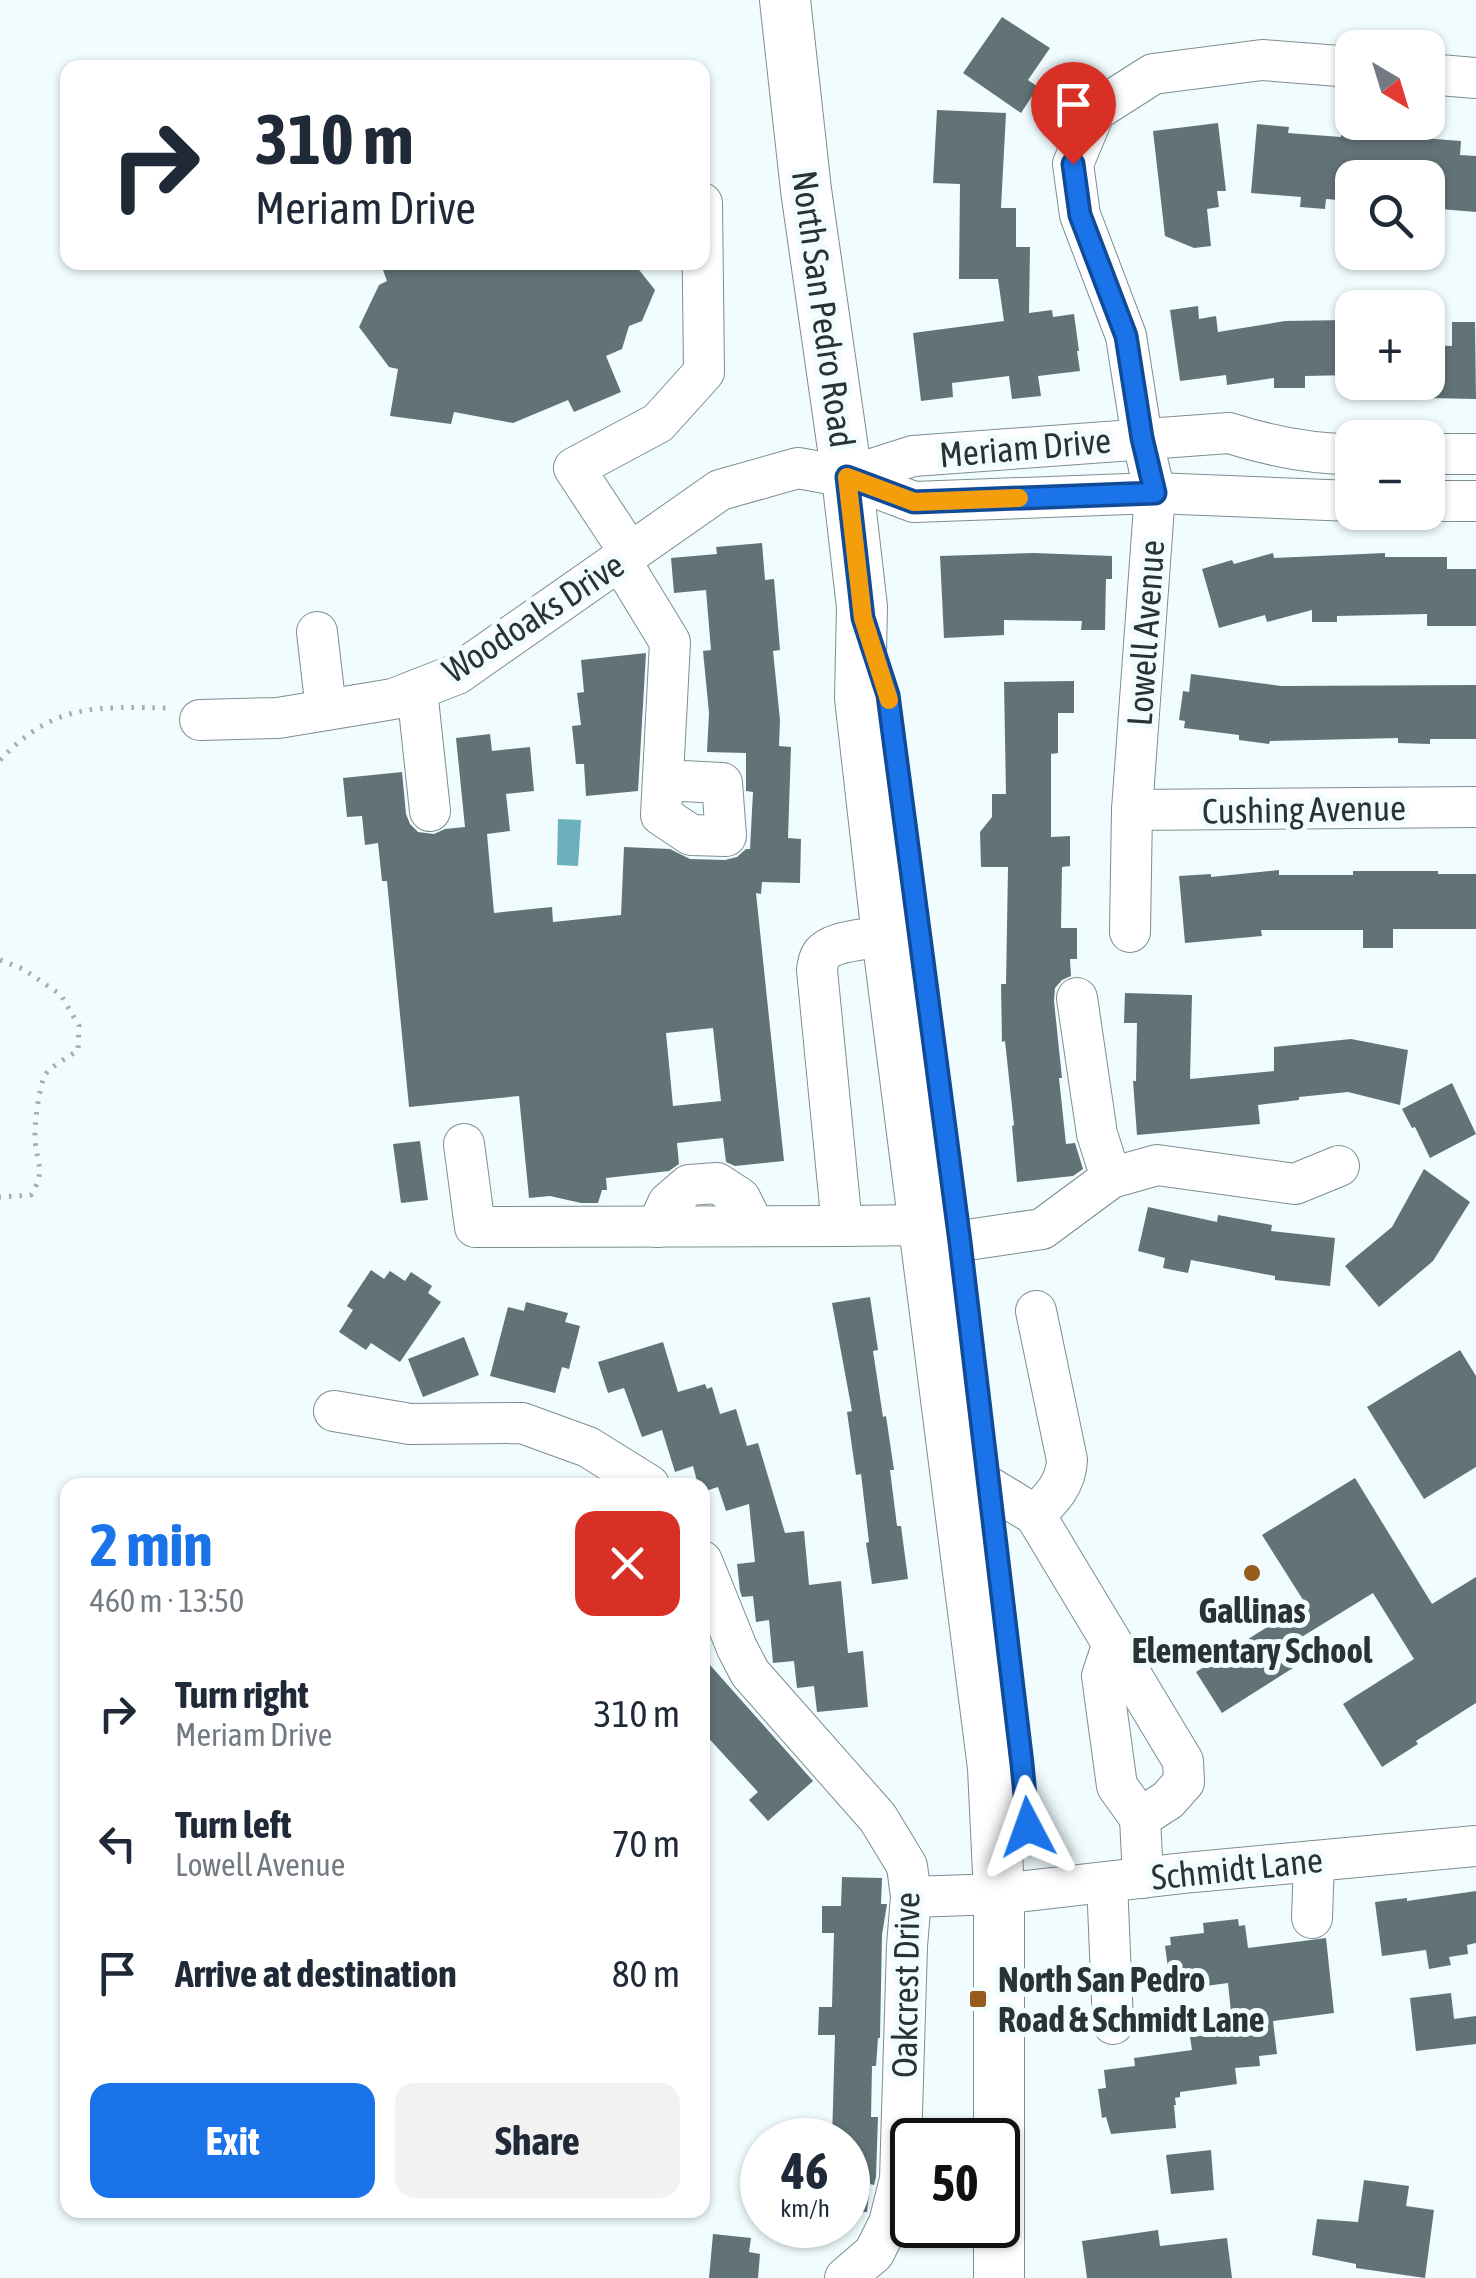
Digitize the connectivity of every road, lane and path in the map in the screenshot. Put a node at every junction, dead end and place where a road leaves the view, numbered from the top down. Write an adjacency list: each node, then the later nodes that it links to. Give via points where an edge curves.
1 (785, 0): 10 (main road, North San Pedro Road)
2 (1335, 66): 6 (street, Lowell Avenue, via 1262,60 1153,74 1095,111 1073,164 1080,215 1126,336)
3 (1445, 75): 4 (street)
4 (1476, 78)
5 (703, 270): 15 (street, via 704,372 658,422 574,468)
6 (1142, 438): 7 (street, Meriam Drive, via 1229,433 1268,446); 10 (street, Meriam Drive, via 913,456); 11 (street, Lowell Avenue)
7 (1335, 454)
8 (1445, 454): 9 (street)
9 (1476, 454)
10 (847, 477): 11 (street, Meriam Drive, via 914,502); 15 (street, Woodoaks Drive, via 798,468 720,490); 16 (main road, North San Pedro Road)
11 (1155, 493): 12 (street, Meriam Drive); 24 (street, Lowell Avenue)
12 (1335, 500)
13 (1445, 501): 14 (street)
14 (1476, 501)
15 (625, 557): 18 (street, Woodoaks Drive, via 457,674); 22 (street, via 670,642)
16 (863, 618): 27 (main road, North San Pedro Road, via 860,698); 35 (main road, North San Pedro Road, via 888,695)
17 (316, 632): 19 (street)
18 (417, 690): 19 (street, Woodoaks Drive); 25 (street)
19 (326, 710): 20 (street, Woodoaks Drive, via 278,718)
20 (187, 714): 21 (path, via 77,710 44,724)
21 (0, 760)
22 (663, 780)
23 (1476, 807): 24 (street, Cushing Avenue)
24 (1132, 810): 26 (street, Lowell Avenue)
25 (430, 811)
26 (1130, 932)
27 (887, 936): 34 (street, via 836,945 819,957); 35 (main road, North San Pedro Road)
28 (0, 960): 33 (path, via 62,995 80,1026 78,1050 46,1074 36,1114 38,1184 30,1195)
29 (1076, 998): 32 (street, via 1097,1134)
30 (464, 1144): 34 (street, via 475,1227 657,1226 668,1203 689,1184 717,1183 740,1198 754,1226)
31 (1340, 1166): 32 (street, via 1295,1184 1157,1165)
32 (1111, 1178): 35 (street, via 1042,1230)
33 (0, 1196)
34 (842, 1226): 35 (street)
35 (937, 1238): 39 (main road, North San Pedro Road); 47 (main road, North San Pedro Road, via 993,1768)
36 (1036, 1311): 40 (street, via 1067,1460 1060,1486)
37 (334, 1411): 38 (street, via 410,1424 522,1423 588,1447)
38 (638, 1478)
39 (989, 1487): 40 (street); 47 (main road, North San Pedro Road, via 1022,1764)
40 (1035, 1515): 42 (street)
41 (710, 1581): 48 (street, Oakcrest Drive, via 750,1673 878,1818 907,1866)
42 (1112, 1646): 43 (street, via 1102,1676 1117,1786); 43 (street, via 1183,1761 1184,1782)
43 (1140, 1818): 46 (street)
44 (1476, 1846): 45 (street, Schmidt Lane)
45 (1314, 1861): 46 (street, Schmidt Lane); 49 (street)
46 (1125, 1880): 47 (street, Schmidt Lane); 50 (street)
47 (1016, 1892): 48 (street, Schmidt Lane); 52 (main road, North San Pedro Road); 53 (main road, North San Pedro Road)
48 (911, 1898): 51 (street, Oakcrest Drive, via 900,2179 874,2253)
49 (1312, 1918)
50 (1112, 2024)
51 (845, 2278)
52 (999, 2278)
53 (1029, 2278)

